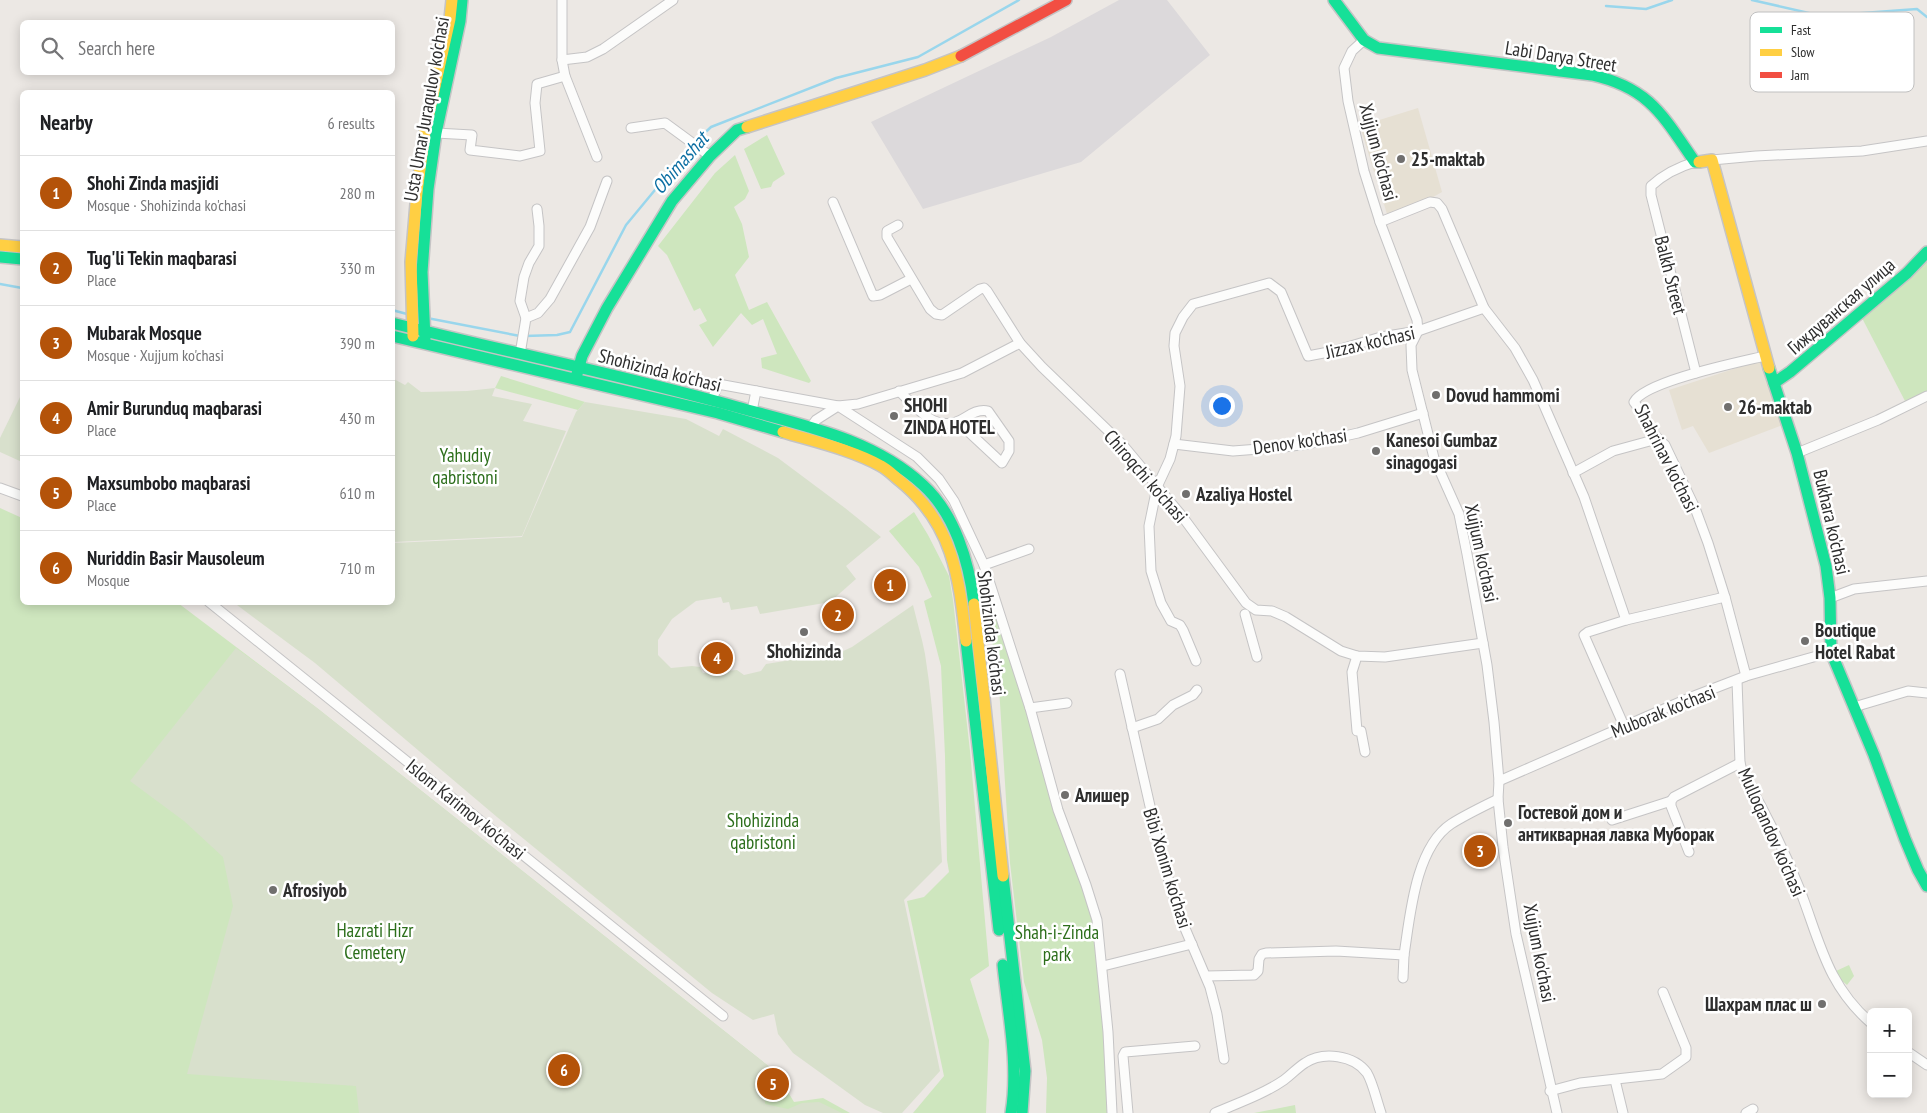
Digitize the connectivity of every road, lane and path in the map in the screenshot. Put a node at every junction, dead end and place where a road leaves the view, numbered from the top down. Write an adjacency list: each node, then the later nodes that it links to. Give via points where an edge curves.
1 (452, 0): 31 (main road, Usta Umar Juraqulov ko'chasi, via 425,131 417,192 412,262)
2 (462, 0): 11 (main road, Usta Umar Juraqulov ko'chasi)
3 (562, 0): 8 (street)
4 (673, 0): 8 (street, via 603,49 587,57)
5 (1066, 0): 13 (main road, via 963,55 926,70 737,130)
6 (1334, 0): 7 (main road)
7 (1364, 40): 16 (main road, Labi Darya Street, via 1378,48 1618,81 1653,104); 20 (street, Xujjum ko'chasi, via 1352,51 1344,68 1364,171)
8 (562, 60): 9 (street)
9 (565, 76): 11 (street, via 537,84 535,103 540,151 520,156 470,150 472,135); 14 (street)
10 (631, 128): 13 (street, via 665,123)
11 (436, 133): 31 (main road, Usta Umar Juraqulov ko'chasi, via 422,262)
12 (1927, 140): 15 (street, via 1862,151)
13 (710, 156): 39 (main road, via 672,202 646,243 607,308)
14 (597, 157)
15 (1712, 160): 16 (main road); 38 (main road, Bukhara ko'chasi)
16 (1695, 162): 40 (street, Balkh Street, via 1657,180 1651,186 1651,195)
17 (607, 180): 29 (street, via 590,227 550,299)
18 (833, 202): 27 (street, via 874,296)
19 (537, 209): 29 (street, via 539,246 529,263 520,301)
20 (1380, 222): 28 (street, via 1430,202 1437,203); 32 (street, Xujjum ko'chasi, via 1412,302)
21 (898, 225): 27 (street, via 886,234)
22 (0, 245): 23 (main road)
23 (20, 247)
24 (1927, 252): 42 (main road, Гиждуванская улица, via 1900,279)
25 (0, 257): 26 (main road)
26 (20, 259)
27 (911, 279): 35 (street, Chiroqchi ko'chasi, via 930,309 942,315 984,288)
28 (1484, 308): 32 (street, Jizzax ko'chasi); 55 (street, via 1530,374)
29 (526, 321): 37 (street)
30 (395, 324): 31 (main road, Shohizinda ko'chasi)
31 (420, 330): 34 (main road, Usta Umar Juraqulov ko'chasi); 36 (main road, Usta Umar Juraqulov ko'chasi); 37 (main road, Shohizinda ko'chasi)
32 (1418, 330): 49 (street, Xujjum ko'chasi, via 1411,345 1412,370); 53 (street, Jizzax ko'chasi, via 1308,356 1281,292 1269,284 1193,304 1175,333 1180,386)
33 (395, 337): 34 (main road, Shohizinda ko'chasi)
34 (413, 341): 36 (main road, Shohizinda ko'chasi)
35 (1020, 343): 44 (street, via 962,373); 56 (street, Chiroqchi ko'chasi, via 1122,444)
36 (425, 344): 41 (main road, Shohizinda ko'chasi)
37 (520, 354): 39 (main road, Shohizinda ko'chasi)
38 (1765, 356): 40 (street, Shahrinav ko'chasi); 42 (main road, Bukhara ko'chasi)
39 (579, 368): 41 (main road); 46 (main road, Shohizinda ko'chasi)
40 (1696, 373): 52 (street, Shahrinav ko'chasi, via 1647,391 1634,402)
41 (575, 380): 104 (main road, Shohizinda ko'chasi, via 718,413 857,455 881,466 903,482 923,501 938,522 953,560 962,598 1013,1059)
42 (1774, 382): 54 (main road, Bukhara ko'chasi)
43 (756, 391): 46 (street, via 718,384); 47 (street); 48 (street)
44 (899, 391): 47 (street, via 858,404); 50 (street, via 934,422 946,425)
45 (1927, 396): 54 (street)
46 (712, 400): 48 (main road, Shohizinda ko'chasi)
47 (838, 406): 51 (street, via 816,420); 60 (street, via 917,457 939,479 954,501)
48 (752, 411): 51 (main road, Shohizinda ko'chasi)
49 (1423, 413): 53 (street, Denov ko'chasi, via 1358,433 1284,447 1233,450); 67 (street, Xujjum ko'chasi, via 1434,458 1459,514)
50 (958, 422): 50 (street, via 983,445 1002,463 1009,451 1009,441 992,415 982,410)
51 (810, 428): 105 (main road, Shohizinda ko'chasi, via 874,450 913,476 944,510 967,568 976,615 1025,1071)
52 (1657, 439): 55 (street, via 1614,451); 62 (street, Shahrinav ko'chasi, via 1665,445 1695,508)
53 (1174, 444): 56 (street, Jizzax ko'chasi)
54 (1797, 453): 63 (main road, Bukhara ko'chasi, via 1826,566)
55 (1574, 473): 66 (street)
56 (1157, 487): 69 (street, Chiroqchi ko'chasi, via 1246,603 1256,610 1272,611 1286,617 1341,651); 71 (street, Jizzax ko'chasi, via 1149,526 1151,571 1160,603 1171,621 1183,630)
57 (0, 488): 58 (street)
58 (20, 495)
59 (1028, 549): 60 (street)
60 (984, 565): 79 (street)
61 (1927, 581): 63 (street, via 1876,585)
62 (1725, 597): 66 (street); 73 (street, Shahrinav ko'chasi)
63 (1830, 598): 68 (main road, Bukhara ko'chasi)
64 (213, 605): 96 (street, Islom Karimov ko'chasi)
65 (1245, 614): 70 (street)
66 (1626, 620): 80 (street, via 1584,635)
67 (1482, 643): 69 (street, Chiroqchi ko'chasi, via 1393,656); 84 (street, Xujjum ko'chasi)
68 (1831, 652): 73 (street, Muborak ko'chasi); 78 (main road, Bukhara ko'chasi)
69 (1356, 656): 82 (street, via 1352,672 1357,731 1361,731)
70 (1257, 657)
71 (1196, 661)
72 (1120, 674): 81 (street, Bibi Xonim ko'chasi)
73 (1746, 676): 74 (street, Muborak ko'chasi)
74 (1737, 681): 80 (street, Muborak ko'chasi); 83 (street, Mulloqandov ko'chasi)
75 (1197, 690): 81 (street, via 1158,719)
76 (1927, 693): 78 (street, via 1908,691)
77 (1068, 703): 79 (street)
78 (1854, 707): 89 (main road, Bukhara ko'chasi, via 1905,839)
79 (1030, 708): 92 (street, via 1058,810 1096,920)
80 (1624, 726): 84 (street, Muborak ko'chasi)
81 (1132, 728): 90 (street, Bibi Xonim ko'chasi, via 1162,859)
82 (1365, 752)
83 (1740, 763): 86 (street); 97 (street, Mulloqandov ko'chasi, via 1780,839 1832,978)
84 (1499, 781): 85 (street, Xujjum ko'chasi)
85 (1498, 799): 91 (street, via 1449,825 1432,845 1419,876 1410,911); 103 (street, Xujjum ko'chasi, via 1516,934)
86 (1671, 801): 87 (street); 88 (street)
87 (1612, 820)
88 (1689, 852)
89 (1927, 886)
90 (1192, 944): 92 (street); 93 (street, Bibi Xonim ko'chasi)
91 (1404, 955): 93 (street, via 1336,951 1266,953 1259,959 1258,971 1254,975); 94 (street)
92 (1102, 966): 106 (street)
93 (1206, 976): 100 (street, Bibi Xonim ko'chasi, via 1217,1014)
94 (1403, 978)
95 (1663, 992): 102 (street, via 1686,1048 1686,1057 1662,1074)
96 (723, 1016)
97 (1867, 1019)
98 (1195, 1046): 107 (street, via 1125,1052)
99 (1909, 1053): 101 (street)
100 (1224, 1059)
101 (1927, 1065)
102 (1614, 1080): 103 (street, via 1580,1083); 111 (street)
103 (1550, 1091): 110 (street, Xujjum ko'chasi)
104 (1011, 1113)
105 (1022, 1113)
106 (1112, 1113)
107 (1128, 1113)
108 (1215, 1113): 109 (street, via 1284,1080 1306,1062 1328,1056 1352,1061 1365,1071)
109 (1381, 1113)
110 (1556, 1113)
111 (1623, 1113)

